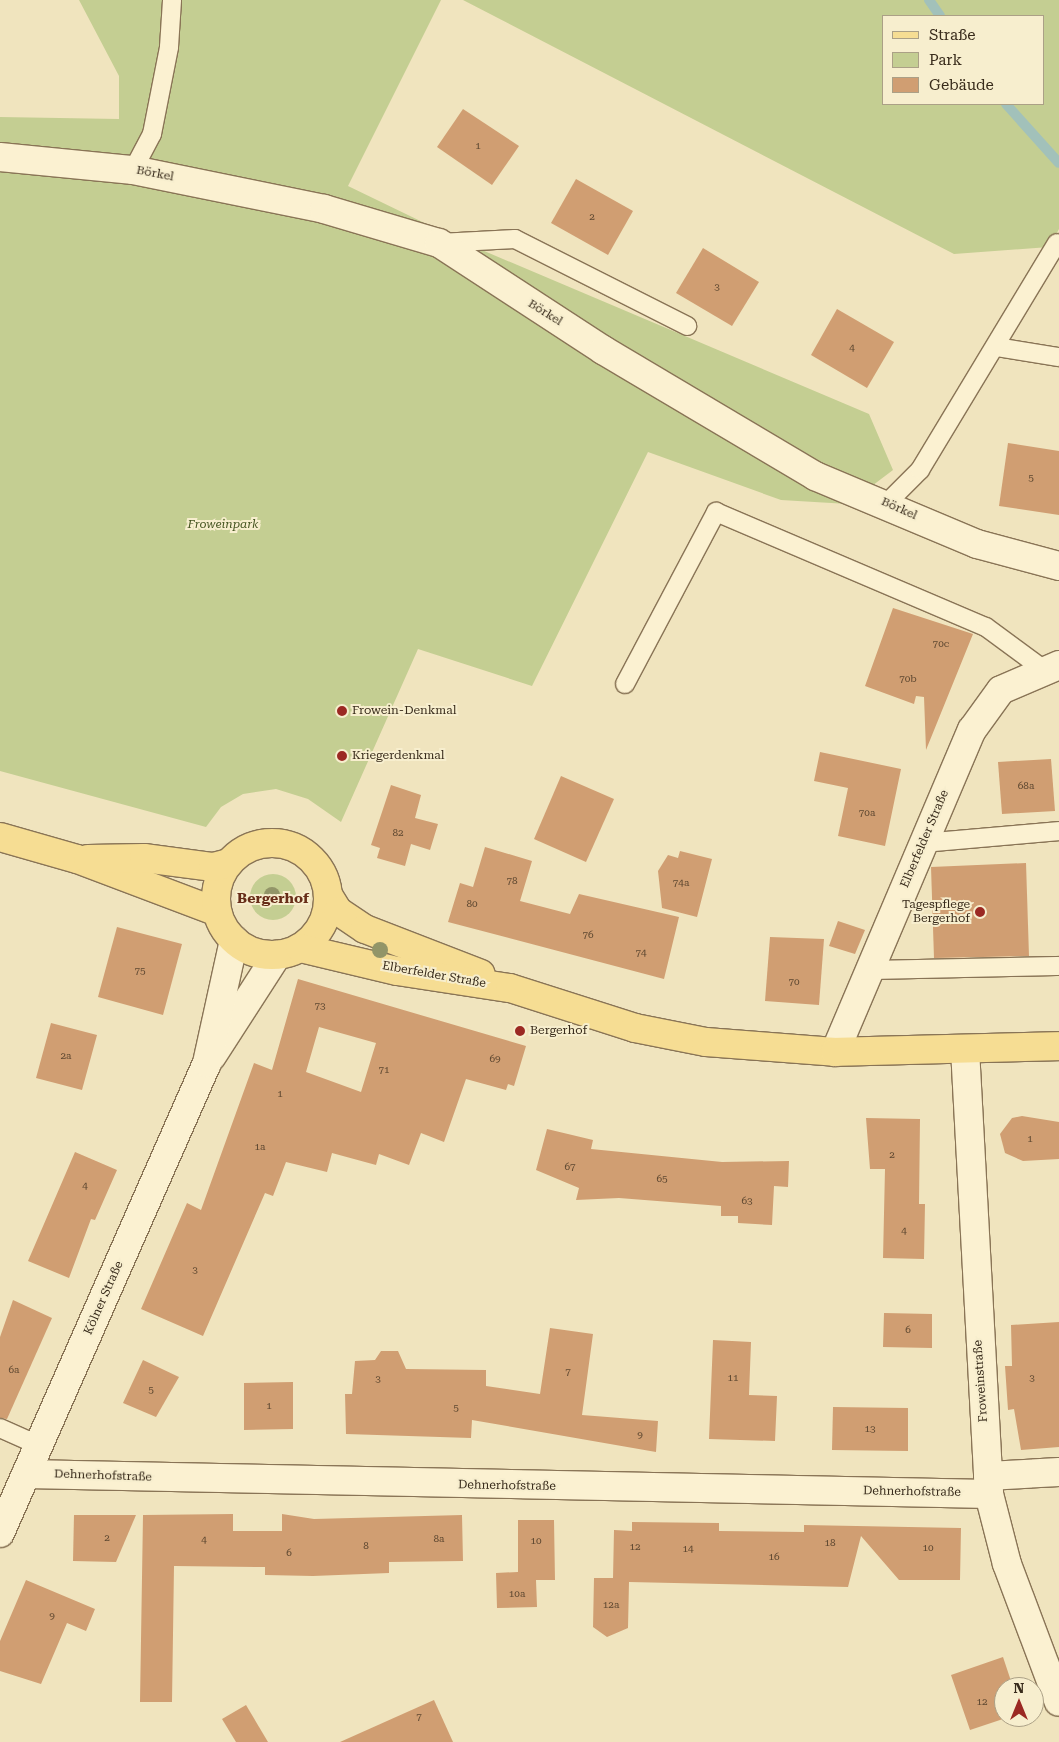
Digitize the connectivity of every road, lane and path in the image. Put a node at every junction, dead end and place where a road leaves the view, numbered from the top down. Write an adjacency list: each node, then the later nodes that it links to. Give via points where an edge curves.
1 (172, 0): 3 (lane, via 169,47 152,134)
2 (0, 157): 3 (street, Börkel)
3 (133, 170): 5 (street, Börkel, via 324,209)
4 (1057, 243): 7 (lane)
5 (439, 244): 6 (lane, via 515,239); 9 (street, Börkel, via 603,350 816,476)
6 (687, 326)
7 (997, 347): 8 (lane); 9 (lane, via 920,470)
8 (1059, 358)
9 (887, 503): 10 (street, Börkel, via 977,544)
10 (1059, 566)
11 (1051, 667): 12 (lane, via 986,627 716,512); 15 (street, Elberfelder Straße, via 1002,690 986,706)
12 (625, 684)
13 (1059, 831): 15 (lane)
14 (0, 837): 16 (main road)
15 (923, 844): 23 (street, Elberfelder Straße)
16 (77, 859): 17 (main road, via 144,858 213,867); 19 (main road)
17 (229, 863): 18 (main road, via 254,847 282,844 309,857 319,868); 19 (main road, via 218,888)
18 (328, 895): 21 (main road, via 321,925); 24 (main road, Elberfelder Straße, via 338,911 365,929 444,957)
19 (217, 912): 20 (main road)
20 (234, 940): 21 (main road, via 255,952); 28 (street, Kölner Straße)
21 (289, 951): 24 (main road, Elberfelder Straße); 28 (street, Kölner Straße)
22 (1059, 966): 23 (lane)
23 (869, 970): 27 (street, Elberfelder Straße)
24 (510, 988): 27 (main road, Elberfelder Straße, via 669,1036 746,1047)
25 (1059, 1046): 26 (main road, Elberfelder Straße)
26 (965, 1049): 27 (main road, Elberfelder Straße); 33 (street, Froweinstraße)
27 (835, 1052)
28 (207, 1063): 30 (street, Kölner Straße)
29 (0, 1428): 30 (lane)
30 (38, 1445): 32 (street, Kölner Straße)
31 (1059, 1472): 33 (street, Dehnerhofstraße)
32 (26, 1474): 33 (street, Dehnerhofstraße); 34 (street, Kölner Straße)
33 (989, 1485): 35 (street, Froweinstraße, via 1008,1564)
34 (0, 1532)
35 (1059, 1702)

